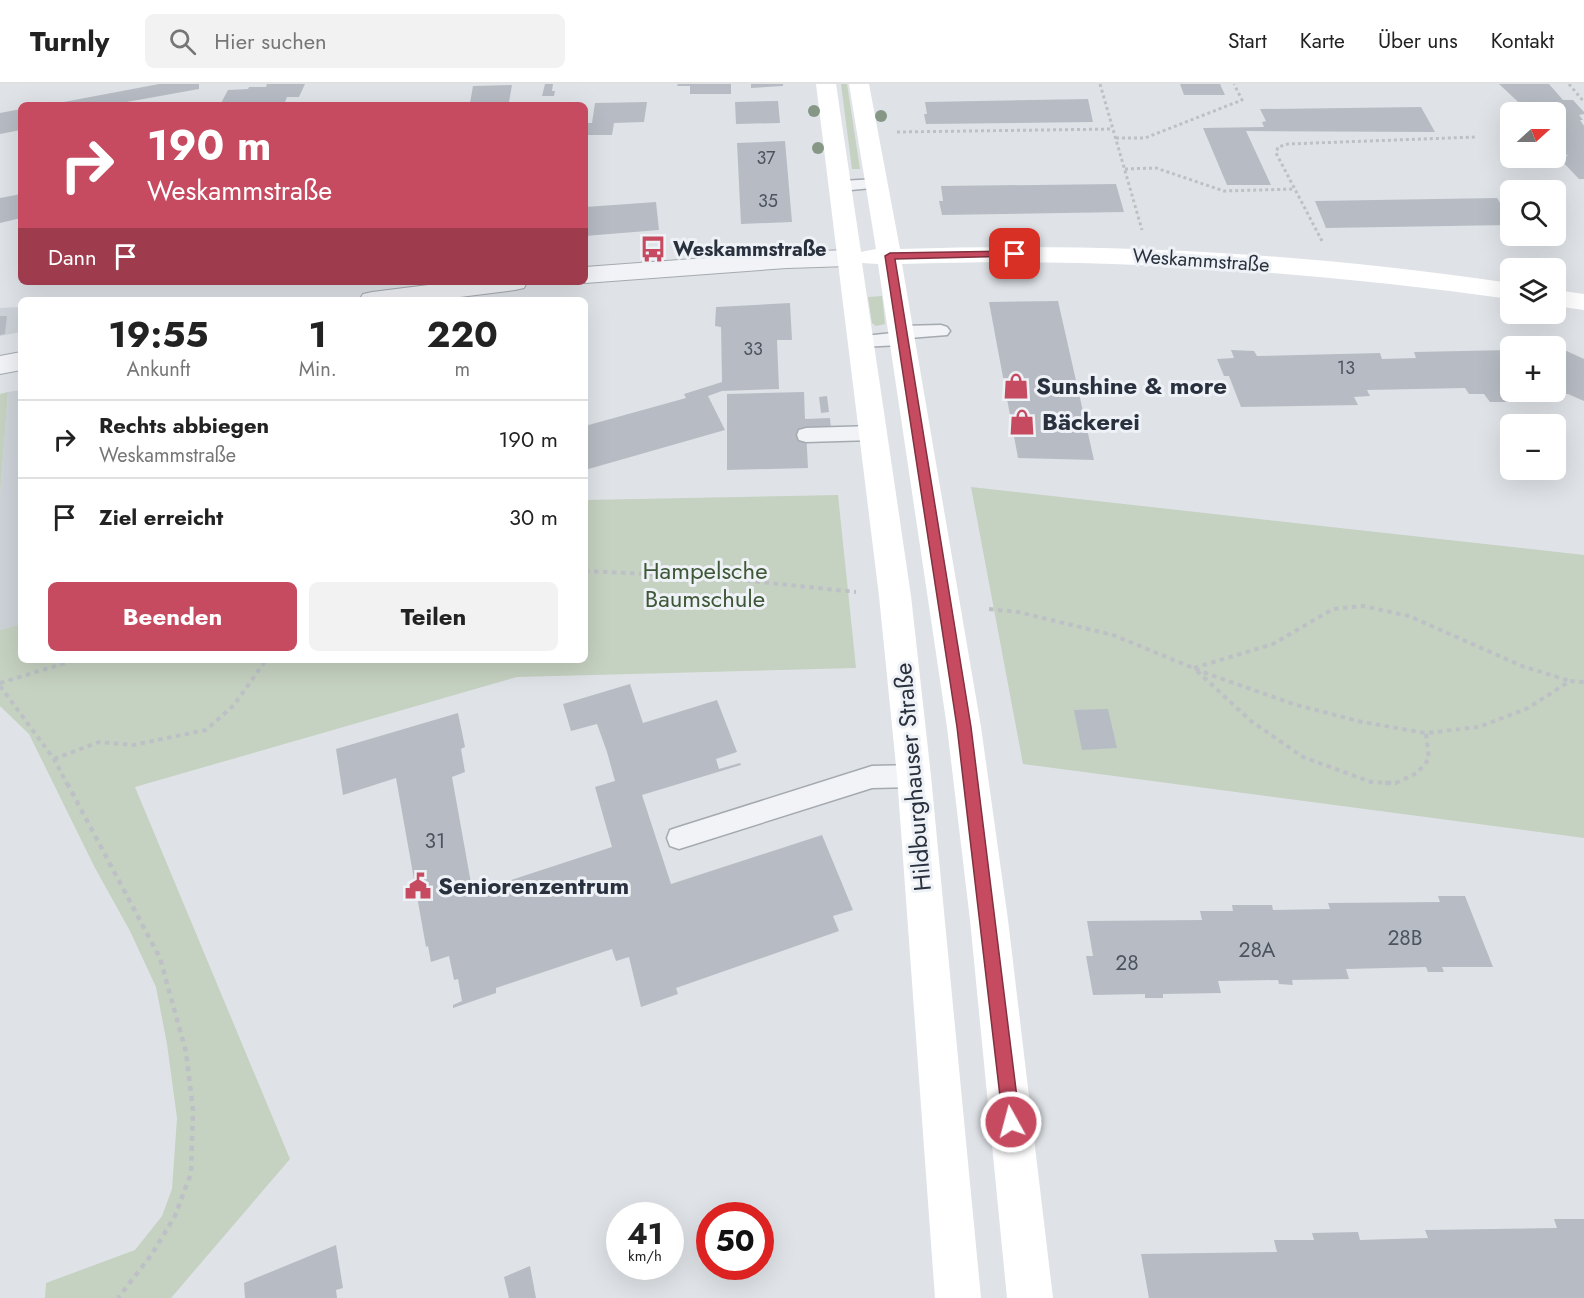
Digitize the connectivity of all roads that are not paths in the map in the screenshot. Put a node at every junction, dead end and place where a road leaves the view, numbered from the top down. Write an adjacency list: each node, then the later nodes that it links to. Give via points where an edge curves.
1 (826, 84): 4 (main road, Hildburghauser Straße)
2 (859, 84): 3 (main road, Hildburghauser Straße)
3 (878, 184): 4 (lane); 5 (main road, Hildburghauser Straße)
4 (840, 186): 6 (main road, Hildburghauser Straße)
5 (890, 256): 6 (main road); 9 (main road, Weskammstraße, via 1148,256 1304,267); 14 (main road, Hildburghauser Straße)
6 (849, 258): 7 (street); 15 (main road, Hildburghauser Straße)
7 (588, 275)
8 (491, 285): 10 (street)
9 (1500, 290)
10 (396, 297)
11 (1566, 299): 12 (main road)
12 (1584, 302)
13 (941, 331): 14 (lane)
14 (901, 336): 15 (lane); 24 (main road, Hildburghauser Straße, via 964,727)
15 (860, 341): 19 (main road, Hildburghauser Straße)
16 (18, 362): 17 (street)
17 (0, 365)
18 (830, 423): 19 (lane)
19 (872, 427): 20 (lane); 21 (main road, Hildburghauser Straße)
20 (806, 435)
21 (914, 776): 22 (lane, via 872,777); 23 (main road, Hildburghauser Straße)
22 (679, 838)
23 (958, 1298)
24 (1030, 1298)

